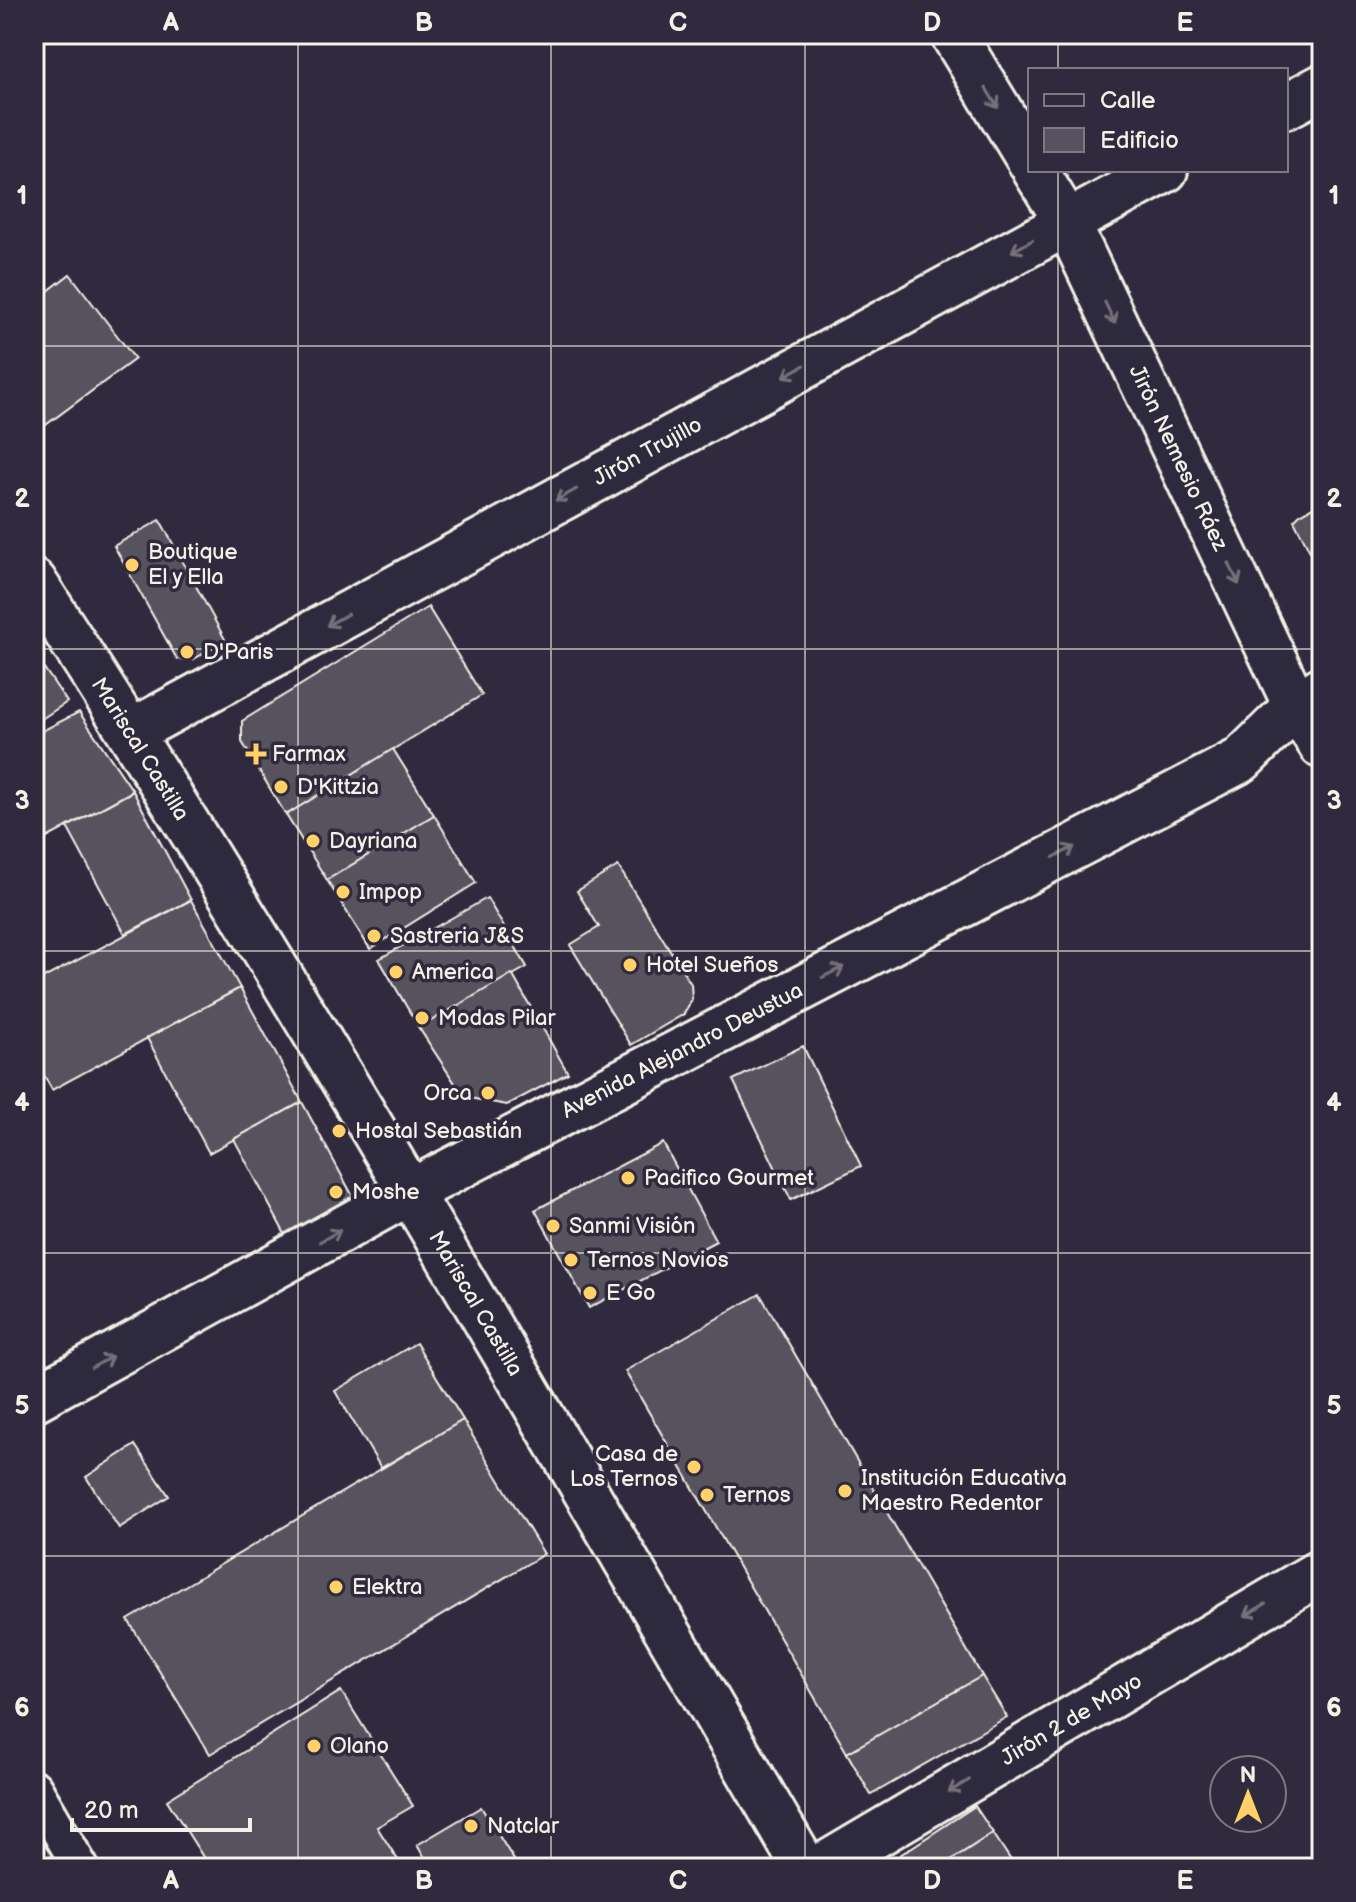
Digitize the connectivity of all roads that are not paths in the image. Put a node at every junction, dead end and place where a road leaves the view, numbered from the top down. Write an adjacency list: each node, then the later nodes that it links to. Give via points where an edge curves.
1 (953, 34): 4 (main road, one-way to 4)
2 (1322, 87): 3 (main road)
3 (1288, 105)
4 (1028, 158)
5 (1036, 172): 7 (main road, Jirón Nemesio Ráez)
6 (1161, 172): 7 (main road, Jirón Trujillo)
7 (1067, 222): 9 (main road, Jirón Nemesio Ráez, one-way to 9); 10 (main road, Jirón Trujillo, one-way to 10)
8 (34, 582): 10 (main road, Mariscal Castilla)
9 (1309, 698): 11 (main road, Jirón Nemesio Ráez); 12 (main road, Avenida Alejandro Deustua, one-way to 9, via 1241,760)
10 (131, 732): 12 (main road, Mariscal Castilla)
11 (1322, 746)
12 (410, 1192): 13 (main road, Avenida Alejandro Deustua, one-way to 12); 17 (main road, Mariscal Castilla)
13 (34, 1399)
14 (1322, 1571): 18 (main road, Jirón 2 de Mayo, one-way to 18)
15 (34, 1788): 16 (lane)
16 (81, 1868)
17 (805, 1868)
18 (820, 1868)

